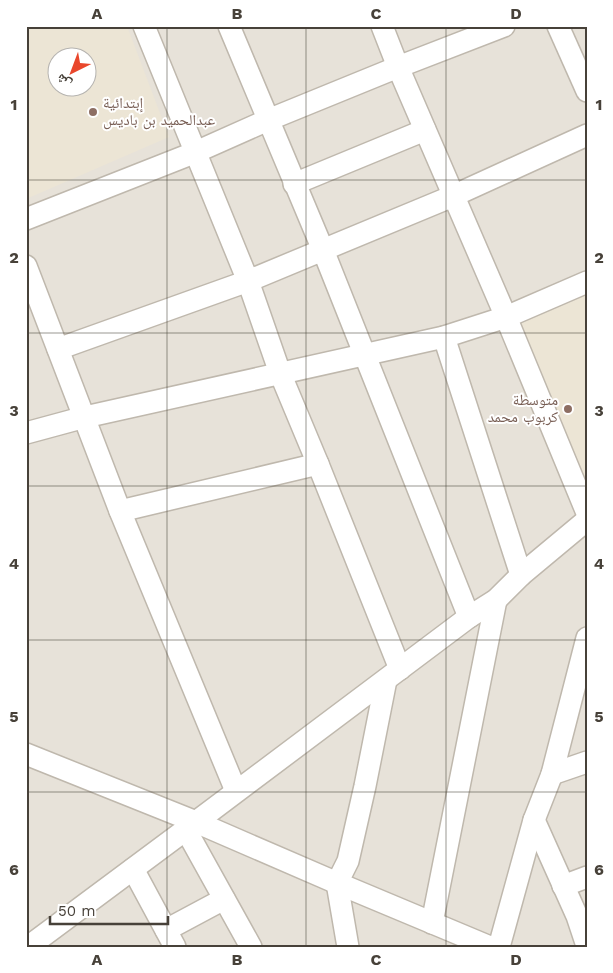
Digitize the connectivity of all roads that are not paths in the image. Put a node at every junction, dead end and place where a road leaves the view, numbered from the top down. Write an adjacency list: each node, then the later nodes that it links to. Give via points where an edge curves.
1 (144, 26): 11 (street)
2 (229, 26): 8 (street)
3 (382, 26): 6 (street)
4 (504, 26): 6 (street)
5 (558, 26): 7 (street)
6 (398, 67): 8 (street); 9 (street)
7 (587, 91)
8 (268, 120): 11 (street); 12 (street)
9 (425, 130): 12 (street); 13 (street)
10 (587, 135): 13 (street)
11 (196, 152): 14 (street); 17 (street)
12 (294, 184): 15 (street)
13 (453, 196): 15 (street); 19 (street)
14 (26, 219)
15 (323, 250): 17 (street); 22 (street)
16 (26, 266): 21 (street)
17 (248, 281): 21 (street); 23 (street)
18 (587, 282): 19 (street)
19 (506, 317): 20 (street); 28 (street)
20 (444, 337): 22 (street); 30 (street)
21 (58, 349): 24 (street)
22 (364, 354): 23 (street); 32 (street)
23 (280, 373): 24 (street); 26 (street)
24 (85, 417): 25 (street); 27 (street)
25 (26, 433)
26 (318, 464): 27 (street); 34 (street)
27 (120, 511): 38 (street)
28 (587, 514)
29 (587, 520): 30 (street)
30 (522, 575): 31 (street)
31 (496, 600): 32 (street); 46 (street)
32 (469, 617): 34 (street)
33 (587, 638): 37 (street)
34 (393, 675): 38 (street); 43 (street, via 348,861)
35 (26, 754): 40 (street)
36 (587, 762): 37 (street)
37 (552, 774): 39 (street)
38 (236, 791): 40 (street)
39 (534, 820): 44 (street); 53 (street)
40 (191, 826): 41 (street); 43 (street); 45 (street)
41 (134, 869): 47 (street); 49 (street)
42 (587, 877): 44 (street)
43 (337, 883): 46 (street); 51 (street)
44 (563, 886): 48 (street)
45 (224, 899): 47 (street); 50 (street)
46 (432, 923): 52 (street)
47 (171, 939)
48 (587, 946)
49 (28, 947)
50 (250, 947)
51 (348, 947)
52 (490, 947)
53 (499, 947)

